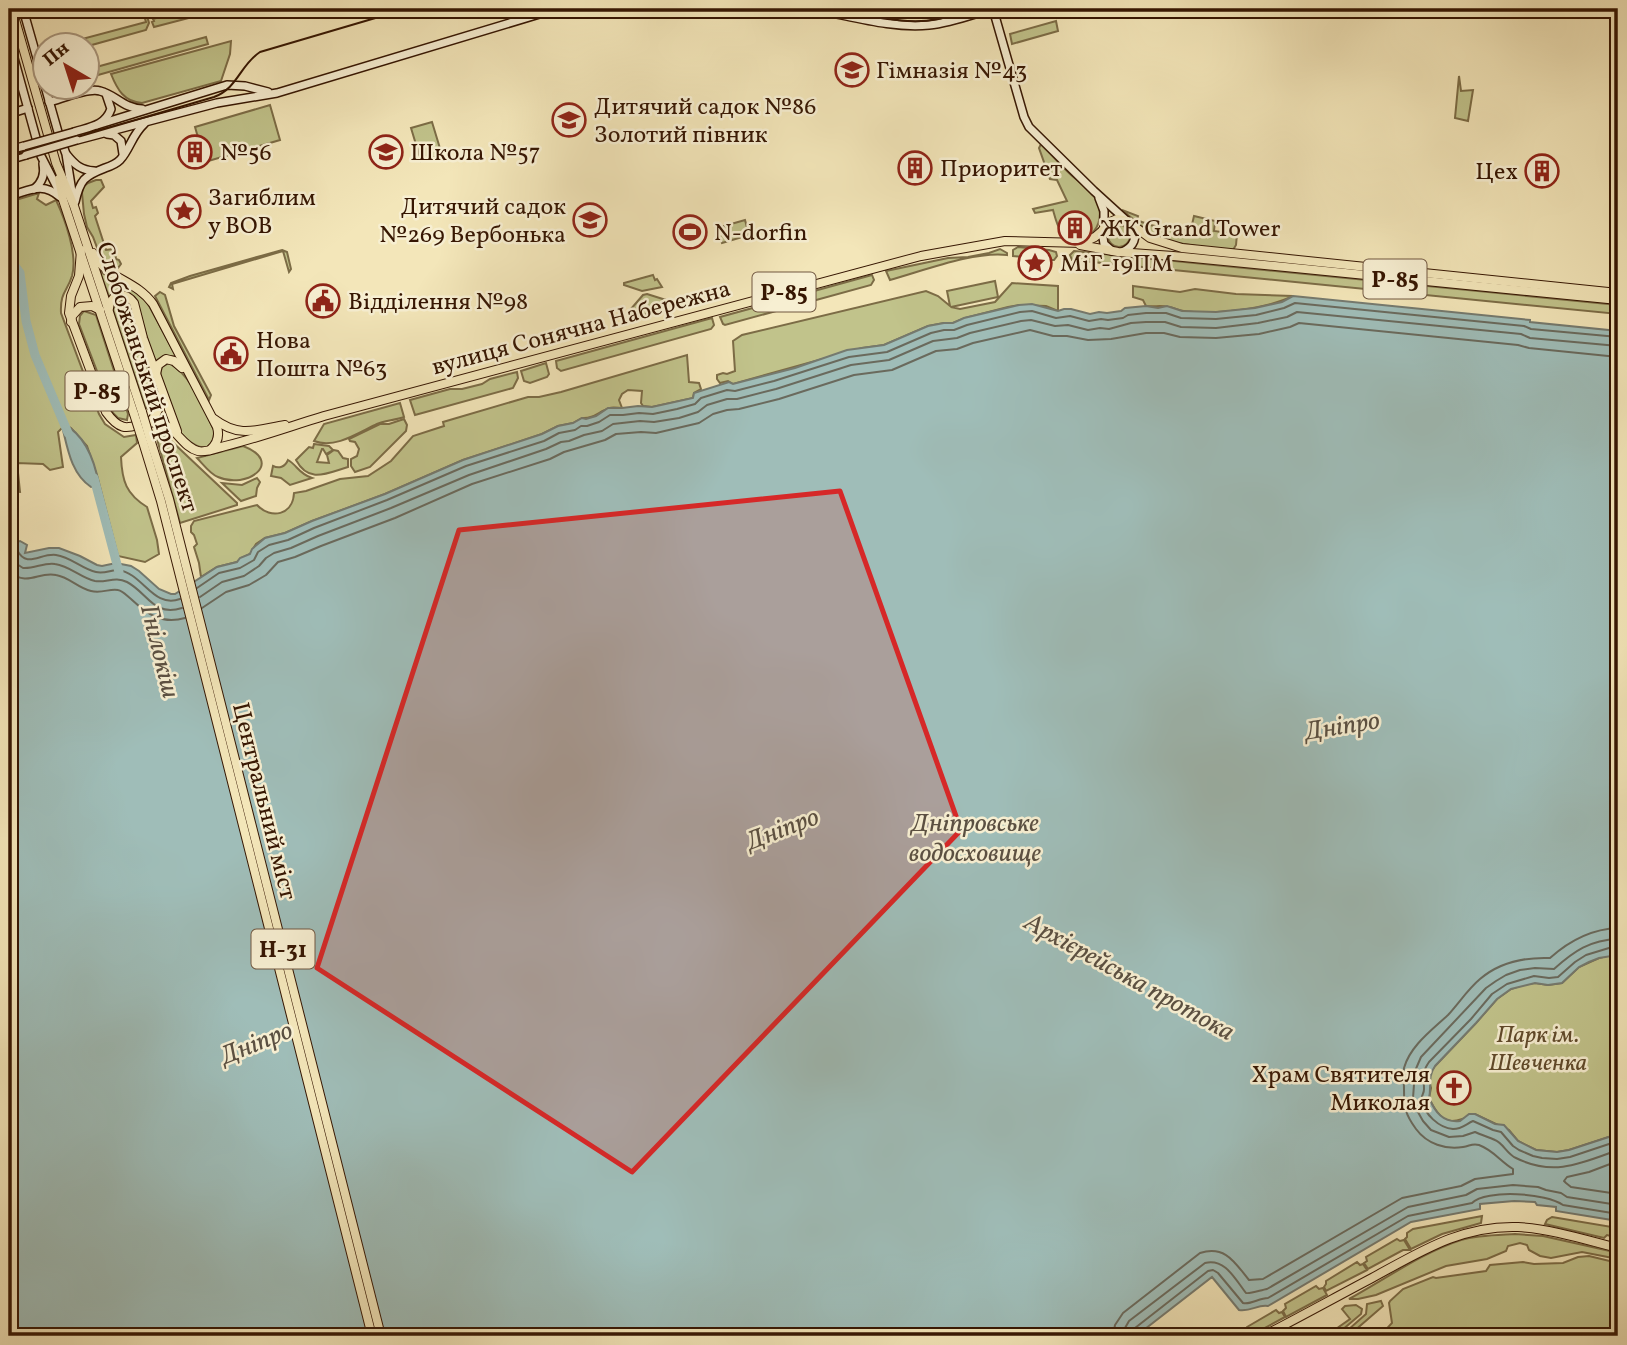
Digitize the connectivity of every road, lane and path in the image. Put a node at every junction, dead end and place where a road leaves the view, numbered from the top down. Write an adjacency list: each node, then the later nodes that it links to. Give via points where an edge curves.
1 (12, 9): 25 (main road, Слобожанський проспект)
2 (23, 9): 7 (main road, Слобожанський проспект)
3 (556, 9): 9 (main road)
4 (811, 9): 5 (main road, via 909,26 942,23)
5 (992, 9): 28 (main road, via 1026,122)
6 (9, 40): 12 (main road, Слобожанський проспект)
7 (32, 41)
8 (102, 92): 10 (main road)
9 (272, 93): 13 (main road, via 230,85); 15 (main road)
10 (106, 94): 13 (main road, via 134,109); 16 (main road, via 109,114)
11 (49, 102): 21 (main road, Слобожанський проспект / Н-31)
12 (28, 108): 14 (main road); 22 (main road, Слобожанський проспект)
13 (149, 109): 16 (main road)
14 (9, 114)
15 (147, 121): 17 (main road); 23 (main road)
16 (97, 125): 18 (main road)
17 (102, 133): 18 (main road); 23 (main road, via 121,141)
18 (76, 136): 20 (main road, bridge)
19 (9, 150): 20 (main road)
20 (25, 150): 24 (main road)
21 (66, 154): 26 (main road, via 78,166); 31 (main road, Слобожанський проспект / Н-31)
22 (41, 156): 27 (main road, via 44,173); 30 (main road, Слобожанський проспект)
23 (122, 158): 26 (main road)
24 (9, 160)
25 (57, 163): 30 (main road, Слобожанський проспект); 31 (main road, Слобожанський проспект)
26 (95, 172): 31 (main road, via 81,182)
27 (34, 188): 29 (main road); 30 (main road, via 48,189)
28 (1094, 191): 32 (main road); 34 (main road, via 1103,207)
29 (9, 196)
30 (63, 200): 36 (main road, Слобожанський проспект / Н-31)
31 (74, 206): 33 (main road, Слобожанський проспект / Н-31)
32 (1129, 222): 34 (main road, вулиця Сонячна Набережна / Р-85, via 1114,219); 37 (main road, via 1136,234 1134,242 1126,251); 38 (main road, Р-85, via 1159,242 1194,250)
33 (81, 229): 41 (main road, Слобожанський проспект / Н-31); 44 (main road, Р-85, via 101,266 150,301)
34 (1103, 230): 35 (main road, вулиця Сонячна Набережна / Р-85); 37 (main road, via 1104,244)
35 (1074, 244): 37 (main road, вулиця Сонячна Набережна / Р-85); 49 (main road, вулиця Сонячна Набережна / Р-85, via 1005,241 921,256)
36 (81, 250): 40 (main road, Слобожанський проспект / Н-31); 42 (main road, Р-85, via 79,276 69,304)
37 (1116, 252): 39 (main road, вулиця Сонячна Набережна / Р-85)
38 (1618, 293)
39 (1618, 300)
40 (100, 310): 42 (main road, via 80,307); 46 (main road, Слобожанський проспект / Н-31)
41 (110, 315): 43 (main road, Р-85, via 116,295 131,299); 46 (main road, Слобожанський проспект / Н-31)
42 (71, 322): 48 (main road, Р-85, via 111,419 124,428)
43 (156, 375): 44 (main road, Р-85, via 160,362 169,359); 45 (main road, Р-85)
44 (191, 379): 47 (main road, Р-85)
45 (162, 391): 48 (main road, Р-85, via 159,410); 50 (main road, Р-85)
46 (138, 413): 52 (main road, Слобожанський проспект / Н-31, bridge)
47 (211, 416): 49 (main road, вулиця Сонячна Набережна / Р-85, via 242,431); 51 (main road, via 219,434)
48 (150, 422): 50 (main road, Р-85, via 164,424)
49 (305, 422): 51 (main road, вулиця Сонячна Набережна / Р-85)
50 (179, 435): 51 (main road, Р-85, via 195,450)
51 (210, 450)
52 (181, 562): 54 (main road, Центральний міст / Н-31); 55 (main road, Центральний міст / Н-31)
53 (1618, 1248): 56 (main road, via 1525,1228 1469,1232 1429,1247)
54 (372, 1336)
55 (381, 1336)
56 (1263, 1336)

